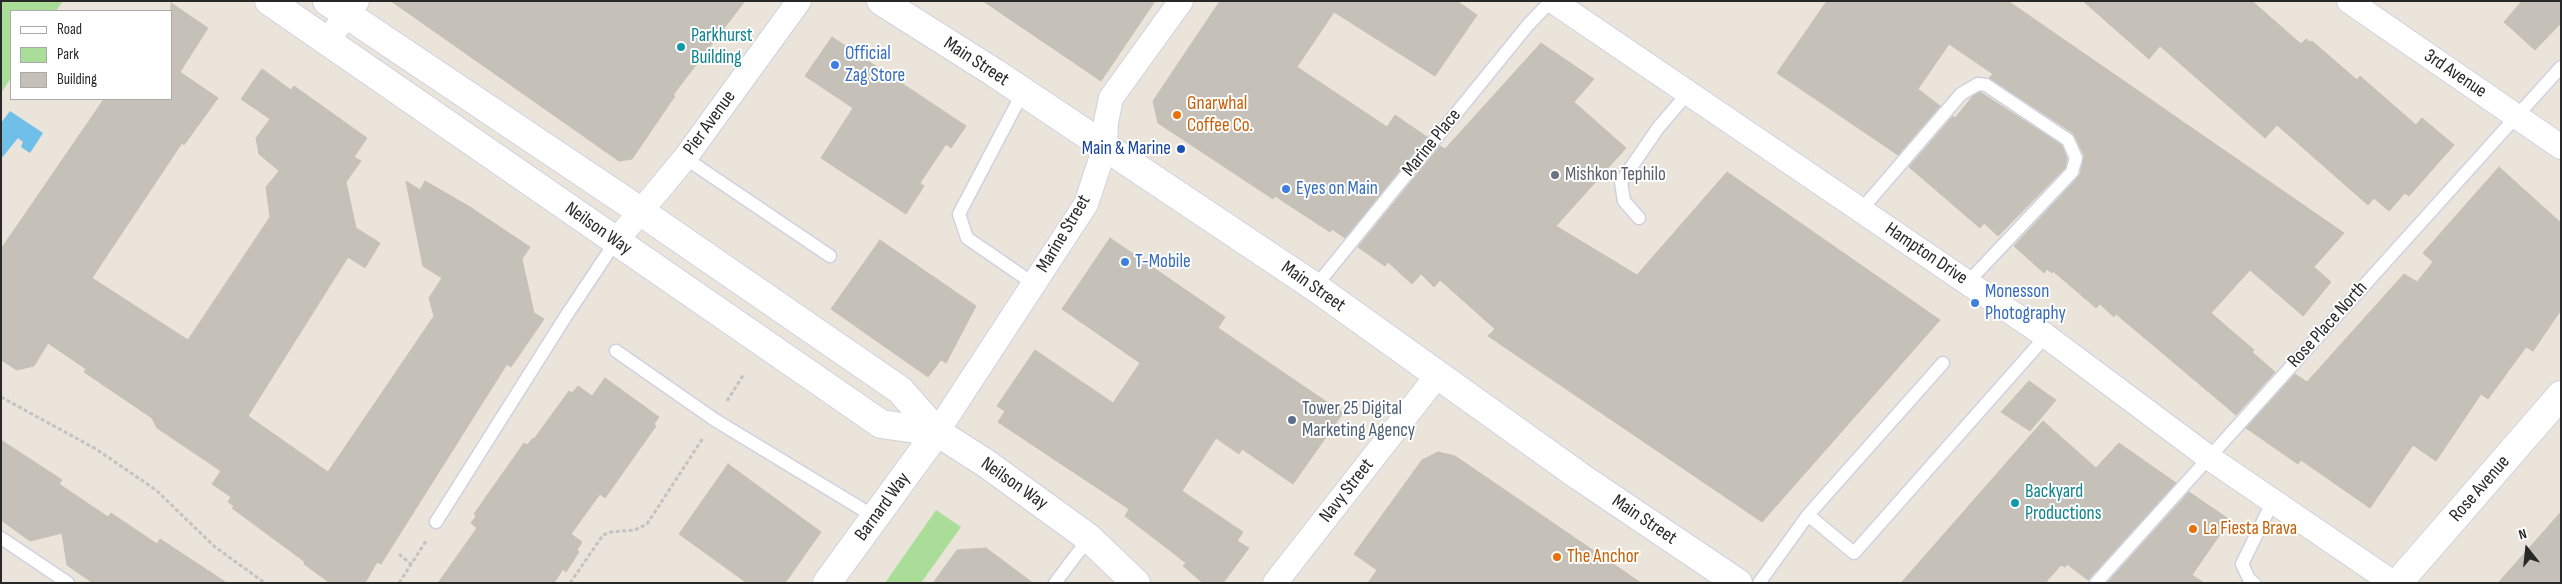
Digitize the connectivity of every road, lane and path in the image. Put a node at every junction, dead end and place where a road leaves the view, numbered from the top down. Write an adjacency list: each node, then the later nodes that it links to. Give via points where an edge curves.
1 (269, 1): 8 (main road, Neilson Way)
2 (799, 1): 15 (street, Pier Avenue)
3 (881, 1): 10 (main road, Main Street)
4 (1181, 1): 13 (street, Marine Street, via 1112,98 1106,122)
5 (1552, 1): 11 (street, Hampton Drive); 23 (lane, Marine Place, via 1528,25)
6 (2349, 1): 12 (street, 3rd Avenue)
7 (344, 6): 8 (street); 17 (main road, Neilson Way)
8 (327, 42): 19 (main road, Neilson Way)
9 (2561, 67): 12 (lane, Rose Place North)
10 (1023, 92): 13 (main road, Main Street); 22 (lane, via 959,214 967,238)
11 (1688, 93): 16 (street, Hampton Drive); 18 (lane, via 1658,128 1622,182 1624,201)
12 (2517, 116): 14 (street, 3rd Avenue); 33 (lane, Rose Place North)
13 (1105, 147): 22 (street, Marine Street, via 1086,204); 23 (main road, Main Street)
14 (2561, 148)
15 (685, 158): 17 (street, Pier Avenue); 20 (lane)
16 (1861, 210): 21 (street, Hampton Drive); 21 (lane, via 1961,94 1978,84 1986,85 2068,140 2076,158 2072,172)
17 (640, 211): 19 (street, Pier Avenue); 32 (main road, Neilson Way, via 900,390)
18 (1639, 218)
19 (616, 242): 32 (main road, Neilson Way, via 881,424); 37 (lane)
20 (830, 256)
21 (1968, 282): 24 (street, Hampton Drive)
22 (1034, 284): 32 (street, Marine Street)
23 (1315, 287): 28 (main road, Main Street)
24 (2046, 336): 33 (street, Hampton Drive); 35 (lane, via 1854,553)
25 (616, 351): 31 (lane)
26 (1943, 363): 35 (lane)
27 (744, 374): 31 (path)
28 (1437, 376): 49 (street, Navy Street); 50 (main road, Main Street)
29 (2561, 396): 55 (main road, Rose Avenue)
30 (1, 397): 43 (path, via 96,449 156,490 215,547)
31 (714, 420): 36 (lane); 45 (path, via 647,524 635,530 604,535)
32 (938, 432): 36 (main road, Barnard Way); 39 (main road, Neilson Way)
33 (2208, 457): 34 (street, Hampton Drive); 52 (lane, Rose Place North)
34 (2273, 501): 53 (lane, via 2242,564); 54 (street, Hampton Drive)
35 (1808, 516): 51 (lane)
36 (875, 517): 46 (main road, Barnard Way)
37 (436, 522): 41 (path)
38 (1, 538): 42 (lane)
39 (1089, 538): 47 (lane); 48 (main road, Neilson Way)
40 (399, 554): 41 (path)
41 (412, 565): 44 (path)
42 (68, 583)
43 (265, 583)
44 (399, 583)
45 (570, 583)
46 (827, 583)
47 (1055, 583)
48 (1136, 583)
49 (1276, 583)
50 (1738, 583)
51 (1759, 583)
52 (2096, 583)
53 (2254, 583)
54 (2393, 583)
55 (2398, 583)

